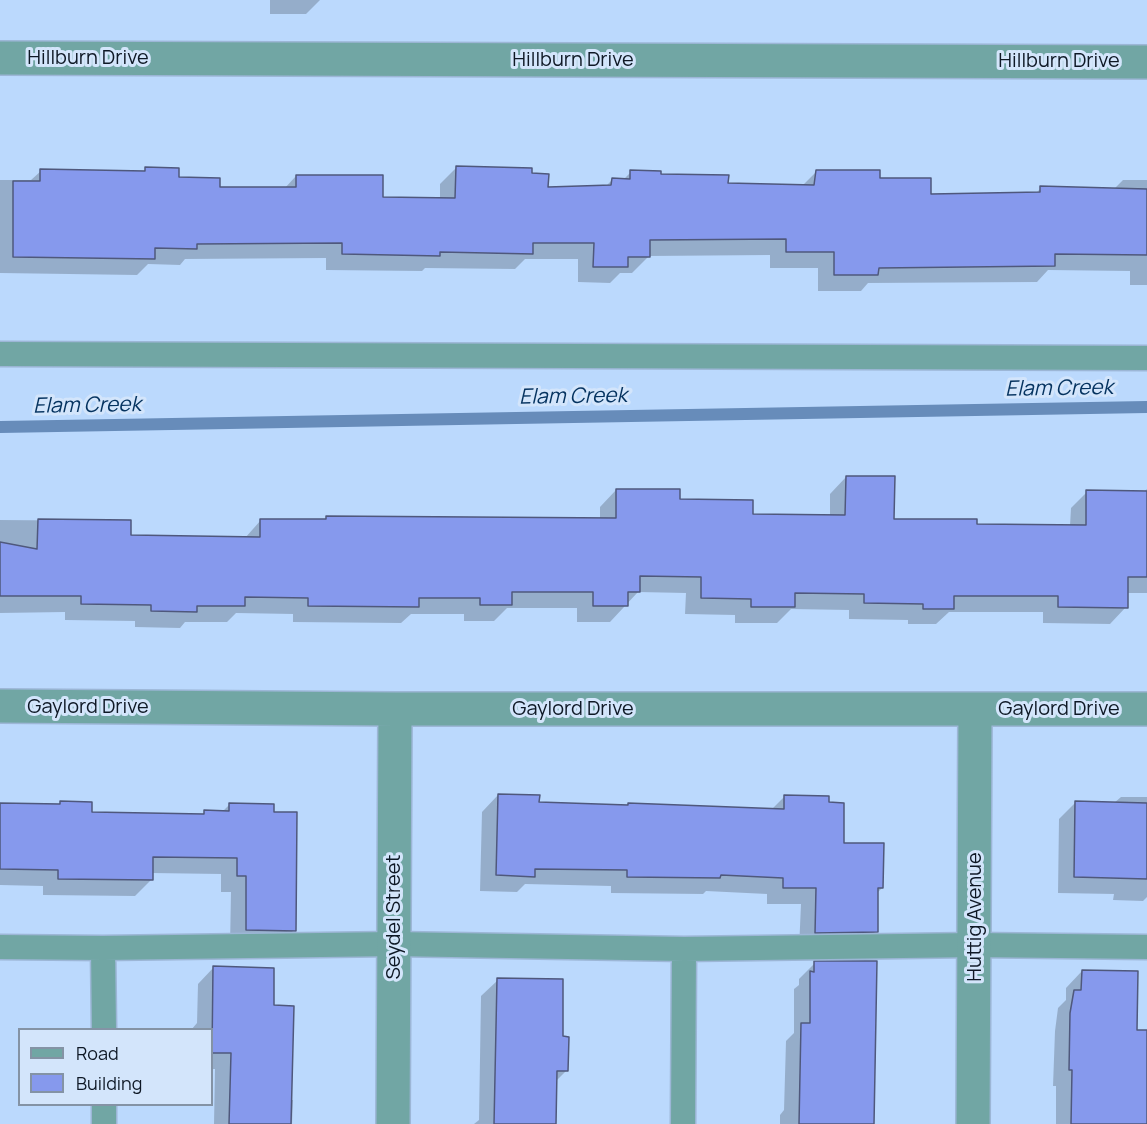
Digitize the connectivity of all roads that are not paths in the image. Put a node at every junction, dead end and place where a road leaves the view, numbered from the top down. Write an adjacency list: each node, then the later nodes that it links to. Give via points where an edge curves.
1 (0, 58): 2 (street, Hillburn Drive)
2 (1147, 62)
3 (0, 354): 4 (lane)
4 (1147, 358)
5 (0, 706): 7 (street, Gaylord Drive)
6 (1147, 708): 8 (street, Gaylord Drive)
7 (395, 709): 8 (street, Gaylord Drive); 9 (street, Seydel Street)
8 (975, 709): 10 (street, Huttig Avenue)
9 (394, 944): 13 (lane); 14 (lane); 18 (street, Seydel Street)
10 (975, 945): 12 (lane); 14 (lane); 20 (street, Huttig Avenue)
11 (0, 947): 13 (lane)
12 (1147, 947)
13 (103, 948): 15 (lane)
14 (684, 949): 19 (lane)
15 (104, 1028)
16 (104, 1106): 17 (lane)
17 (104, 1124)
18 (393, 1124)
19 (683, 1124)
20 (973, 1124)

